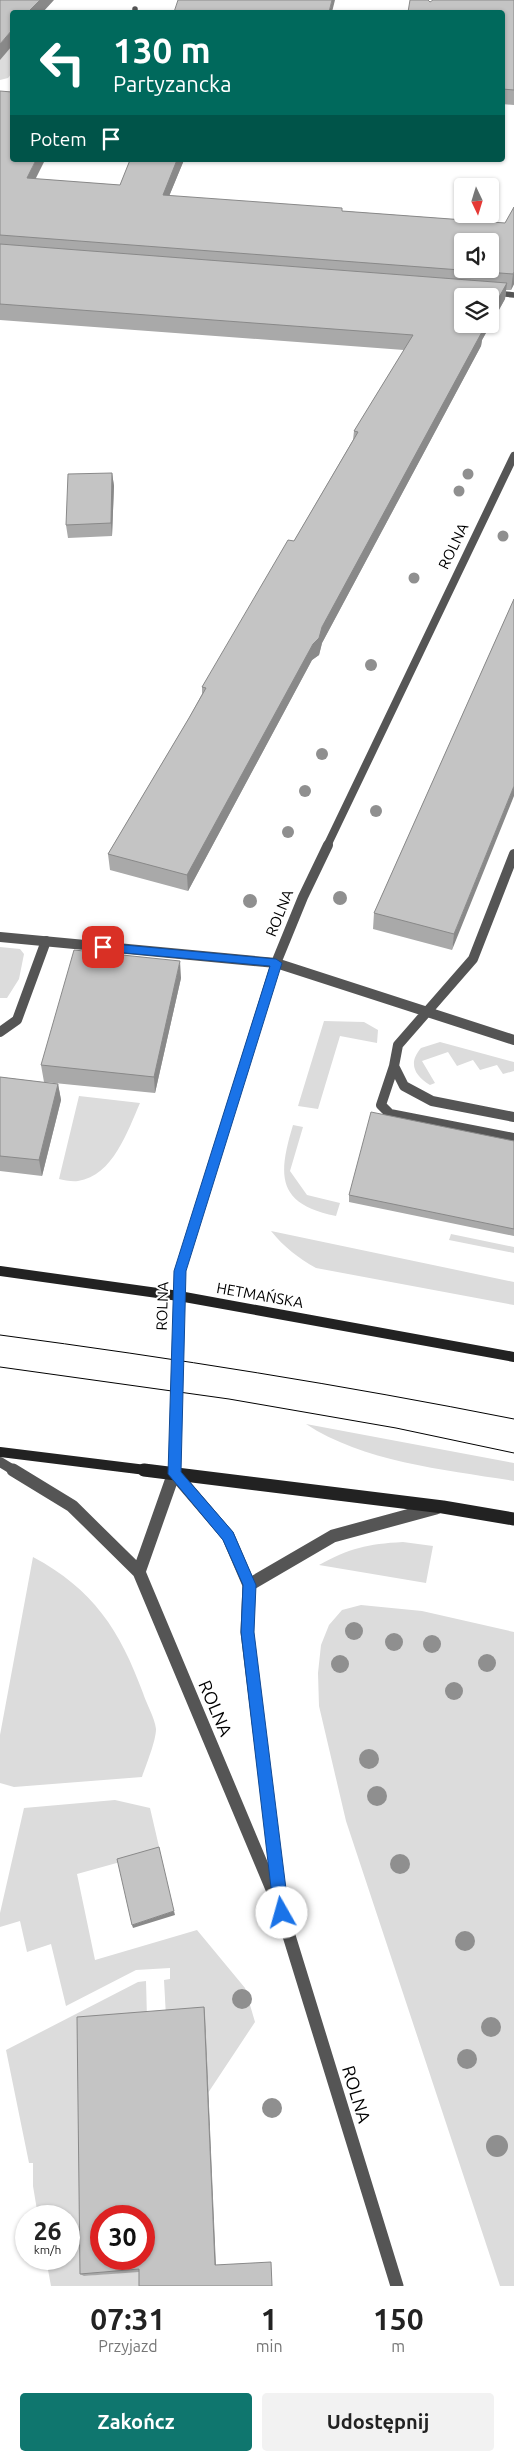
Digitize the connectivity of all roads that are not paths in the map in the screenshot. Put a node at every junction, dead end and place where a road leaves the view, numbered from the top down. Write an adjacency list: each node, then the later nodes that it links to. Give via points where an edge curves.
1 (499, 294): 2 (street)
2 (514, 295)
3 (514, 456): 7 (street, ROLNA, via 319,863)
4 (514, 854): 8 (street, via 473,959)
5 (0, 937): 6 (street)
6 (46, 942): 7 (street); 9 (street, via 17,1020)
7 (276, 963): 8 (street); 15 (street, ROLNA, via 180,1271)
8 (426, 1011): 10 (street); 11 (street, via 398,1045)
9 (0, 1032)
10 (514, 1040)
11 (394, 1066): 12 (street, via 404,1086 432,1101); 13 (street, via 380,1105 383,1110)
12 (514, 1117)
13 (514, 1138)
14 (0, 1271): 15 (main road, HETMAŃSKA)
15 (179, 1296): 16 (main road, HETMAŃSKA); 19 (street, ROLNA)
16 (514, 1357)
17 (0, 1452): 19 (main road)
18 (0, 1462): 22 (street, ROLNA, via 72,1506)
19 (175, 1474): 20 (main road); 22 (street, ROLNA); 23 (street, ROLNA, via 228,1536)
20 (443, 1507): 21 (main road); 23 (street, via 333,1536)
21 (514, 1519)
22 (140, 1572): 24 (street, ROLNA)
23 (249, 1585): 24 (street, ROLNA, via 247,1632)
24 (282, 1913): 25 (street, ROLNA)
25 (397, 2286)

